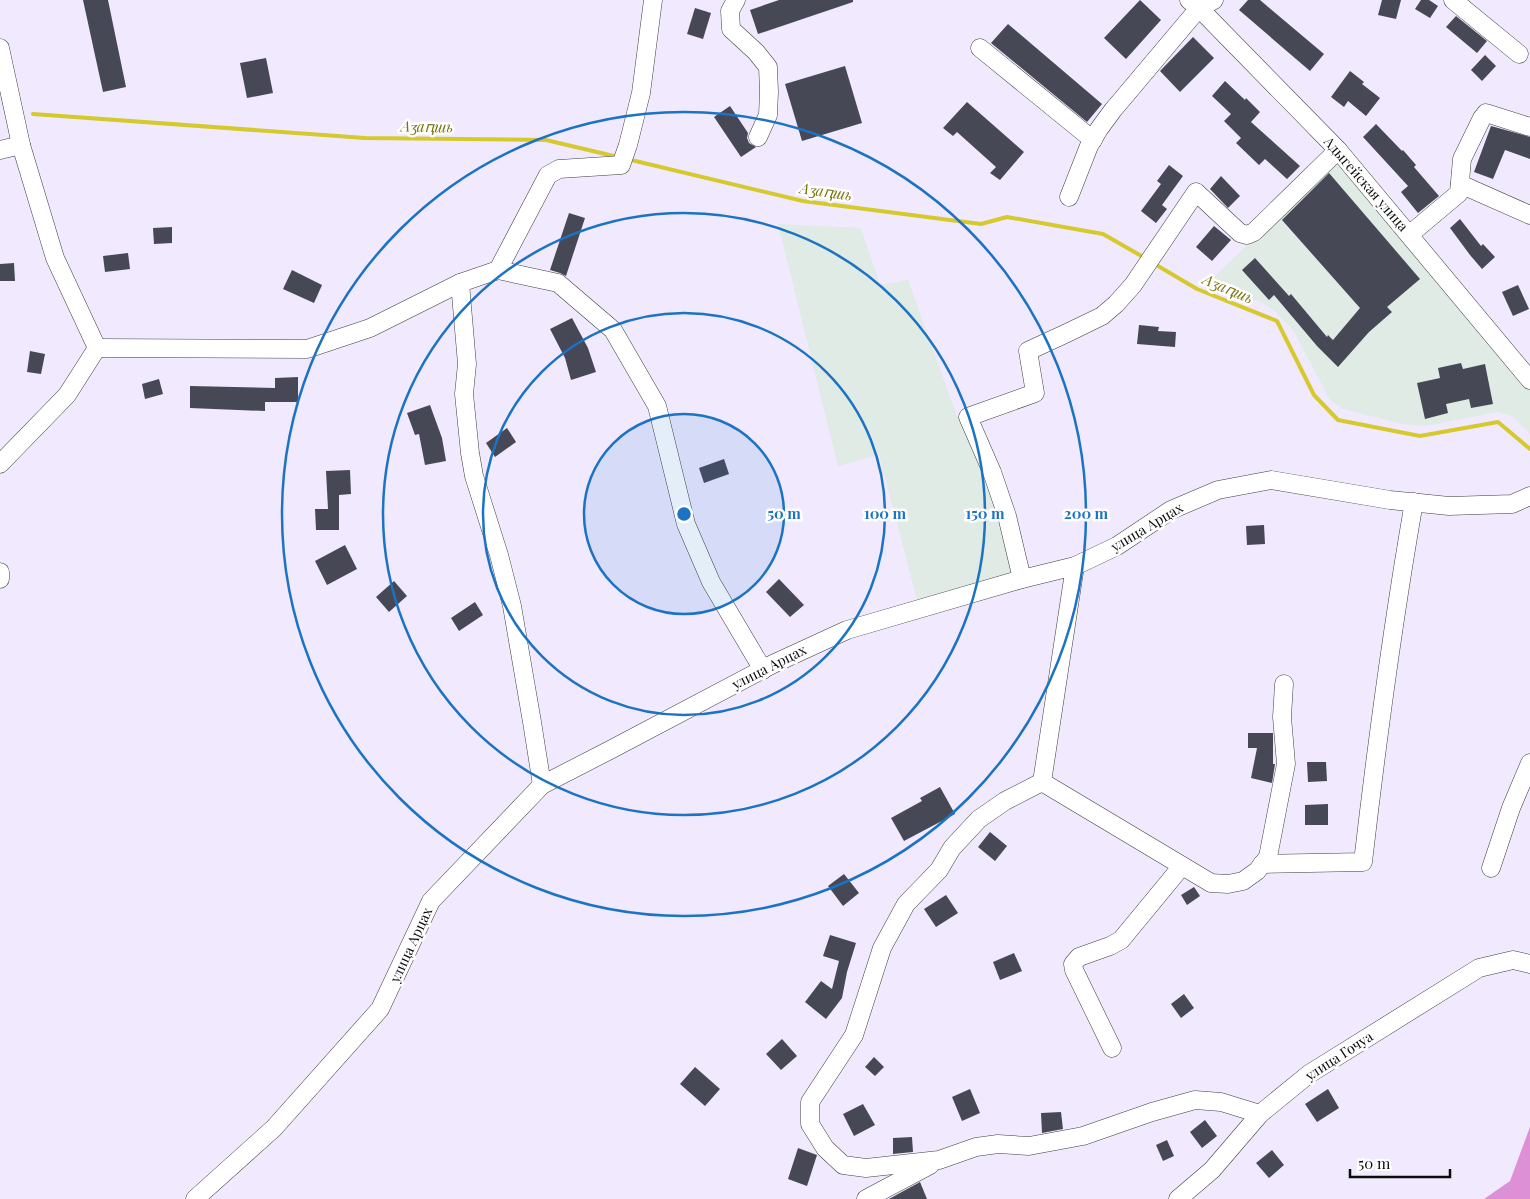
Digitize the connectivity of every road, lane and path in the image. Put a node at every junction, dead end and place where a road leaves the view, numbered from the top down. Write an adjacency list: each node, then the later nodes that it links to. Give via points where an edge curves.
1 (653, 0): 18 (street, via 641,93 621,165 558,170 548,175)
2 (736, 0): 9 (street, via 730,11 731,29 768,67 768,115)
3 (1453, 0): 7 (street)
4 (1201, 3): 10 (street, via 1113,110); 13 (street, Адыгейская улица)
5 (0, 48): 11 (street)
6 (980, 48): 10 (street)
7 (1519, 54)
8 (1530, 127): 14 (street, via 1486,113 1462,159)
9 (758, 136)
10 (1093, 140): 15 (street)
11 (21, 145): 12 (street); 20 (street, via 55,258)
12 (0, 150)
13 (1338, 150): 17 (street, Адыгейская улица); 28 (street, via 1254,232 1247,235 1240,233 1196,192 1133,285 1116,304 1102,316 1028,351 1035,393 968,417 995,480)
14 (1460, 184): 16 (street); 17 (street, via 1459,192)
15 (1069, 197)
16 (1530, 215)
17 (1409, 235): 21 (street, Адыгейская улица)
18 (498, 270): 19 (street); 29 (street, via 558,283 614,330 657,406 686,524 711,582)
19 (460, 283): 20 (street, via 370,328 306,349); 33 (street, via 470,454 512,606)
20 (97, 348): 22 (street, via 67,395)
21 (1530, 380)
22 (0, 464)
23 (1530, 496): 24 (street, улица Арцах, via 1512,504 1450,506)
24 (1414, 502): 25 (street, улица Арцах, via 1271,480 1218,490 1171,510 1118,546); 34 (street, via 1382,702 1363,862)
25 (1075, 566): 28 (street, улица Арцах); 32 (street)
26 (0, 572): 27 (street)
27 (0, 579)
28 (1022, 579): 29 (street, улица Арцах, via 847,630)
29 (763, 670): 33 (street, улица Арцах)
30 (1284, 684): 34 (street, via 1282,717 1286,764 1268,857)
31 (1530, 763): 36 (street)
32 (1042, 782): 35 (street); 40 (street, via 979,818 952,848 939,870 906,904 882,948 854,1035 810,1102 810,1124 825,1148 843,1165 866,1168)
33 (542, 785): 41 (street, улица Арцах, via 431,901 380,1009 274,1128)
34 (1262, 864): 35 (street, via 1242,880 1228,884 1211,883)
35 (1182, 866): 38 (street, via 1121,940 1079,957 1073,964)
36 (1491, 868)
37 (1530, 964): 39 (street, улица Гочуа, via 1513,960 1478,968 1309,1074)
38 (1112, 1048)
39 (1260, 1114): 40 (street, via 1221,1102 1195,1100 1083,1136 1029,1146 998,1144 976,1147); 43 (street, улица Гочуа, via 1212,1170)
40 (939, 1160): 42 (street)
41 (195, 1199)
42 (866, 1199)
43 (1178, 1199)

